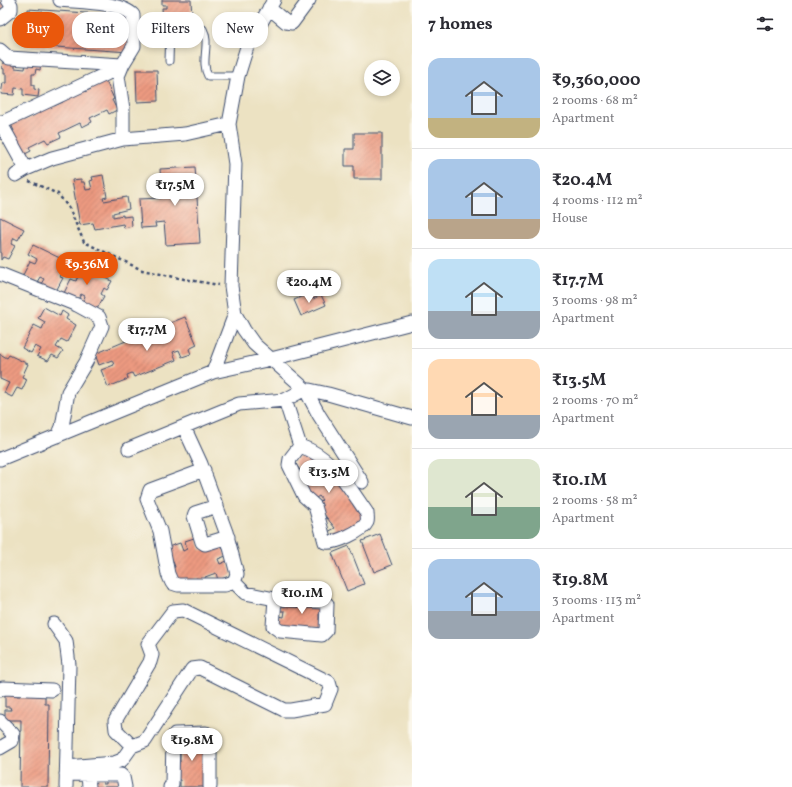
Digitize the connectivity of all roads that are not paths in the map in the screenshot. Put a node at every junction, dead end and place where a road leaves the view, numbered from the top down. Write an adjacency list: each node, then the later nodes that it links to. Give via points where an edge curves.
1 (8, 0): 6 (street, via 11,10)
2 (60, 0): 4 (street)
3 (309, 0): 5 (street, via 292,23 286,22)
4 (109, 2): 9 (street, via 133,15 134,46)
5 (271, 4): 11 (street, via 247,47)
6 (0, 19)
7 (0, 50): 9 (street, via 9,58)
8 (27, 50): 9 (street)
9 (125, 61): 12 (street, via 106,74); 14 (street, via 118,76 123,109)
10 (170, 61): 11 (lane, via 170,30 203,29 206,35 205,70 208,76)
11 (238, 76): 13 (street)
12 (0, 122): 14 (street, via 21,172 52,158)
13 (229, 124): 14 (street, via 185,134); 16 (street, via 235,164 231,286)
14 (123, 139)
15 (0, 274): 24 (street, via 77,305 99,317 102,326 86,362 68,392)
16 (236, 314): 18 (street, via 254,344); 19 (street)
17 (412, 323): 18 (street)
18 (271, 359): 19 (street); 20 (street)
19 (213, 372): 24 (street)
20 (305, 389): 21 (street); 22 (street); 29 (street)
21 (285, 400): 23 (street, via 239,404); 25 (street)
22 (412, 418)
23 (184, 427): 26 (street); 28 (street)
24 (58, 436): 27 (street)
25 (300, 446): 25 (street, via 290,459 289,465 304,496 315,506 326,542 332,543 348,537 366,525 367,513 338,471 313,450)
26 (129, 449)
27 (0, 459)
28 (204, 470): 30 (street); 32 (street, via 150,490 147,499 160,531 172,583 217,585)
29 (362, 482)
30 (217, 506): 31 (street); 31 (street, via 195,513 202,542 205,544)
31 (228, 537): 32 (street, via 237,574)
32 (234, 582): 33 (street, via 245,593)
33 (275, 599)
34 (54, 624): 40 (street, via 66,641 69,665)
35 (0, 690): 36 (street)
36 (52, 690)
37 (0, 721): 39 (street, via 13,734 12,741)
38 (132, 746): 38 (street, via 145,741 192,669 200,668 284,710 326,704 331,689 329,682 183,610 173,611 148,644 152,655 150,662 115,722 116,730); 40 (street, via 122,760)
39 (0, 748)
40 (66, 776): 41 (street)
41 (89, 781): 42 (street, via 120,775)
42 (125, 787)
43 (170, 787): 44 (street, via 175,734 206,733 210,738)
44 (210, 787)

